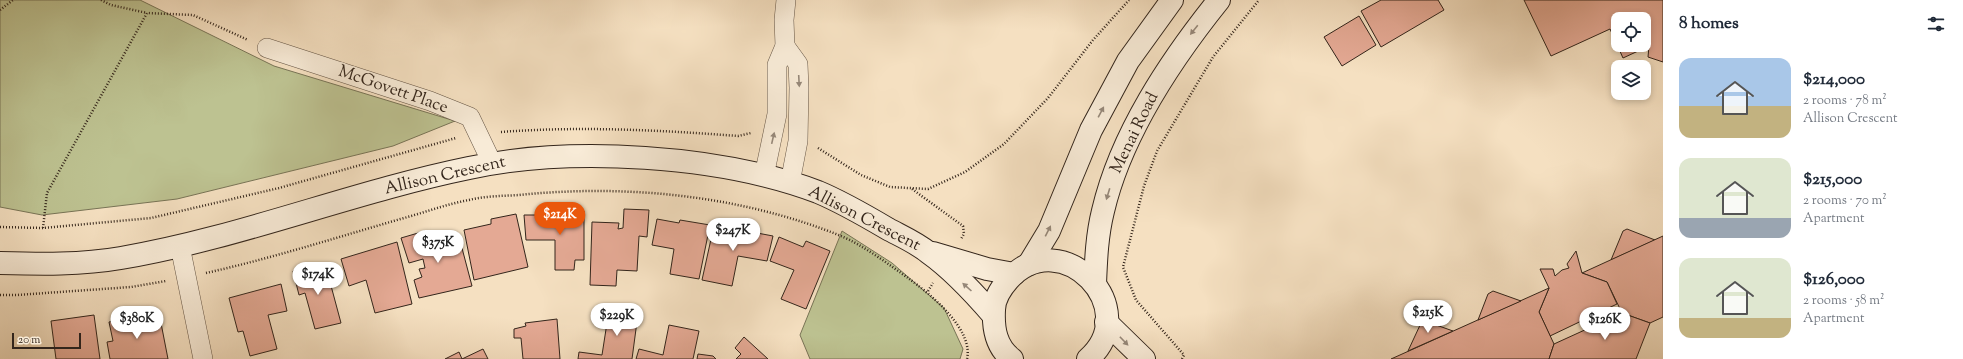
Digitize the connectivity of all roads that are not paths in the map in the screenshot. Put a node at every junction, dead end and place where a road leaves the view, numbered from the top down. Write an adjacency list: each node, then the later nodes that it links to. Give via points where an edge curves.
1 (786, 0): 4 (street)
2 (1172, 0): 12 (street, one-way to 2, via 1049,231 1091,130 1128,60)
3 (1219, 0): 13 (street, Menai Road, one-way to 13, via 1186,42 1146,105 1116,168 1103,211 1096,251)
4 (785, 46): 7 (street, one-way to 4, via 777,114 777,65); 8 (street, one-way to 8, via 798,64 800,100 798,141)
5 (267, 48): 6 (street, McGovett Place, via 430,101 470,117)
6 (492, 163): 7 (street, Allison Crescent, via 539,158 613,156 706,165); 9 (street, Allison Crescent, via 438,175)
7 (764, 176): 8 (street, Allison Crescent)
8 (790, 183): 10 (street, Allison Crescent, via 820,193 849,207)
9 (180, 246): 11 (street, Allison Crescent, via 95,261); 17 (street)
10 (928, 252): 12 (street, via 987,269); 14 (street, one-way to 10, via 974,293)
11 (0, 263)
12 (1022, 269): 13 (street, via 1047,260 1065,262 1083,271); 14 (street, via 1000,289)
13 (1095, 284): 15 (street, via 1104,300)
14 (993, 315): 16 (street, via 993,328)
15 (1106, 322): 18 (street, via 1103,337); 19 (street, one-way to 19)
16 (1005, 355)
17 (203, 359)
18 (1088, 359)
19 (1144, 359)

